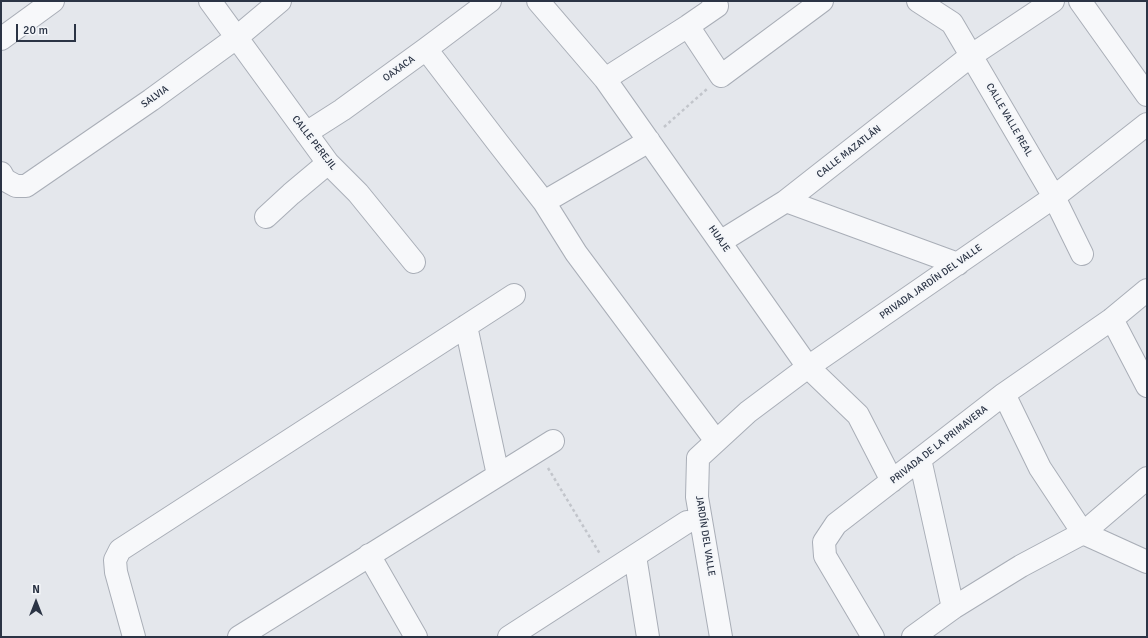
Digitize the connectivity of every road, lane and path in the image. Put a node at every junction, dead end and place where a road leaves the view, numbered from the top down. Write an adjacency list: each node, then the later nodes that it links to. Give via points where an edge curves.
1 (53, 1): 15 (street)
2 (210, 1): 14 (street, CALLE PEREJIL)
3 (280, 1): 14 (street, SALVIA)
4 (490, 1): 16 (street, OAXACA)
5 (538, 1): 19 (street, HUAJE)
6 (822, 1): 18 (street)
7 (918, 1): 12 (street, CALLE VALLE REAL)
8 (943, 1): 12 (street)
9 (1053, 1): 17 (street, CALLE MAZATLÁN)
10 (1080, 1): 20 (street)
11 (715, 4): 13 (street)
12 (952, 23): 17 (street, CALLE VALLE REAL)
13 (688, 26): 18 (street); 19 (street)
14 (236, 38): 22 (street, CALLE PEREJIL); 25 (street, SALVIA, via 26,186 16,186 5,180)
15 (1, 39)
16 (426, 49): 22 (street, OAXACA); 28 (street)
17 (972, 55): 26 (street, CALLE VALLE REAL); 27 (street, CALLE MAZATLÁN)
18 (721, 76): 23 (path)
19 (605, 79): 23 (street, HUAJE)
20 (1147, 95)
21 (1147, 125): 26 (street, PRIVADA JARDÍN DEL VALLE)
22 (306, 133): 24 (street, CALLE PEREJIL)
23 (649, 141): 28 (street); 30 (street, HUAJE)
24 (328, 163): 29 (street); 32 (street, CALLE PEREJIL, via 358,193)
25 (1, 173)
26 (1054, 197): 31 (street, CALLE VALLE REAL); 33 (street, PRIVADA JARDÍN DEL VALLE)
27 (786, 201): 30 (street, CALLE MAZATLÁN); 33 (street)
28 (544, 202): 41 (street, via 576,253)
29 (266, 217)
30 (720, 242): 38 (street, HUAJE)
31 (1082, 254)
32 (414, 262)
33 (958, 264): 38 (street, PRIVADA JARDÍN DEL VALLE)
34 (1147, 290): 36 (street, PRIVADA DE LA PRIMAVERA)
35 (514, 295): 37 (street)
36 (1112, 319): 39 (street); 40 (street, PRIVADA DE LA PRIMAVERA)
37 (466, 326): 44 (street); 54 (street, via 120,550 115,560 116,572)
38 (808, 367): 41 (street, PRIVADA JARDÍN DEL VALLE, via 748,412); 46 (street, HUAJE, via 858,415)
39 (1147, 386)
40 (1004, 394): 43 (street, PRIVADA DE LA PRIMAVERA); 48 (street, via 1040,468)
41 (716, 441): 59 (street, JARDÍN DEL VALLE, via 698,458 697,496)
42 (545, 445): 44 (street); 52 (path)
43 (920, 459): 46 (street, PRIVADA DE LA PRIMAVERA); 53 (street)
44 (498, 475): 49 (street)
45 (1147, 478): 48 (street)
46 (892, 481): 60 (street, PRIVADA DE LA PRIMAVERA, via 836,524 824,542 825,556)
47 (687, 522): 50 (street)
48 (1083, 533): 51 (street); 53 (street, via 1021,566)
49 (369, 556): 55 (street); 56 (street)
50 (634, 556): 52 (street); 58 (street)
51 (1147, 562)
52 (611, 572): 57 (street)
53 (953, 608): 61 (street)
54 (134, 637)
55 (239, 637)
56 (416, 637)
57 (509, 637)
58 (648, 637)
59 (721, 637)
60 (872, 637)
61 (913, 637)

